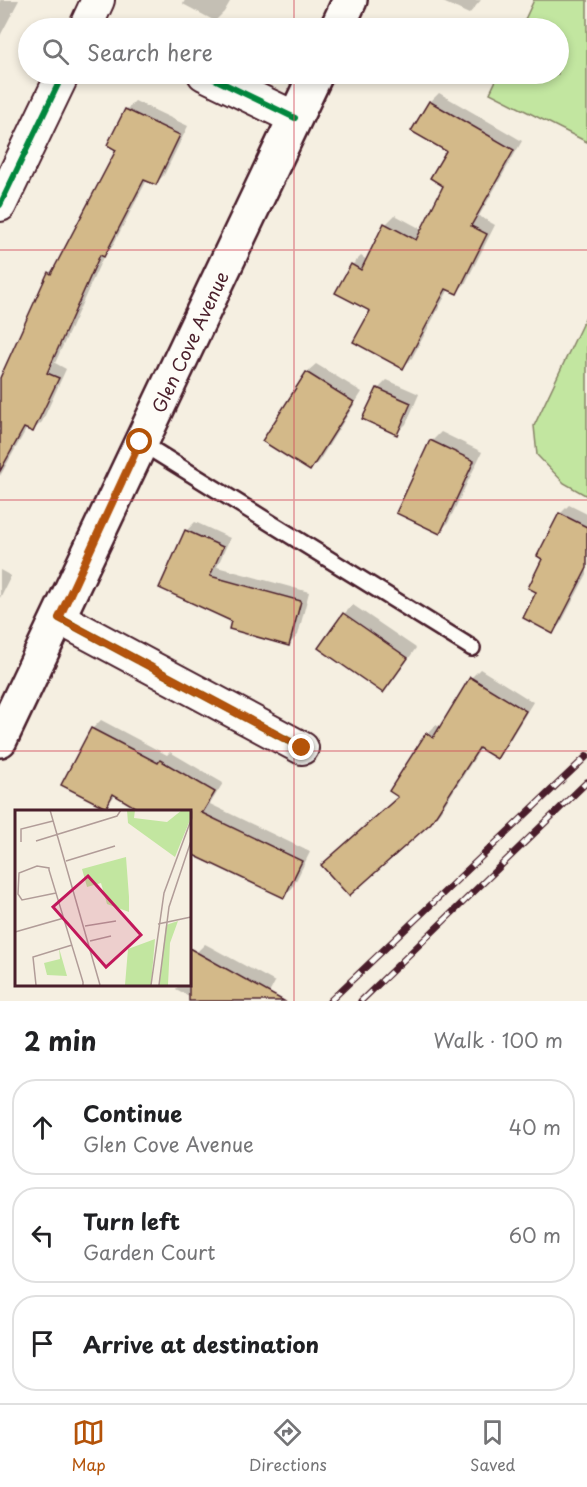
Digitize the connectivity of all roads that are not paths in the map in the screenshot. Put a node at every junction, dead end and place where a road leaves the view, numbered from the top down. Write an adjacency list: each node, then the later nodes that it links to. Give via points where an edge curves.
1 (350, 0): 2 (main road)
2 (342, 18)
3 (58, 84): 7 (street)
4 (225, 84): 6 (street)
5 (311, 84): 6 (main road, Glen Cove Avenue)
6 (295, 118): 8 (main road, Glen Cove Avenue)
7 (2, 196)
8 (140, 442): 9 (main road, Glen Cove Avenue); 10 (lane)
9 (59, 618): 11 (main road, Glen Cove Avenue); 12 (street)
10 (472, 648)
11 (0, 740)
12 (302, 748)

